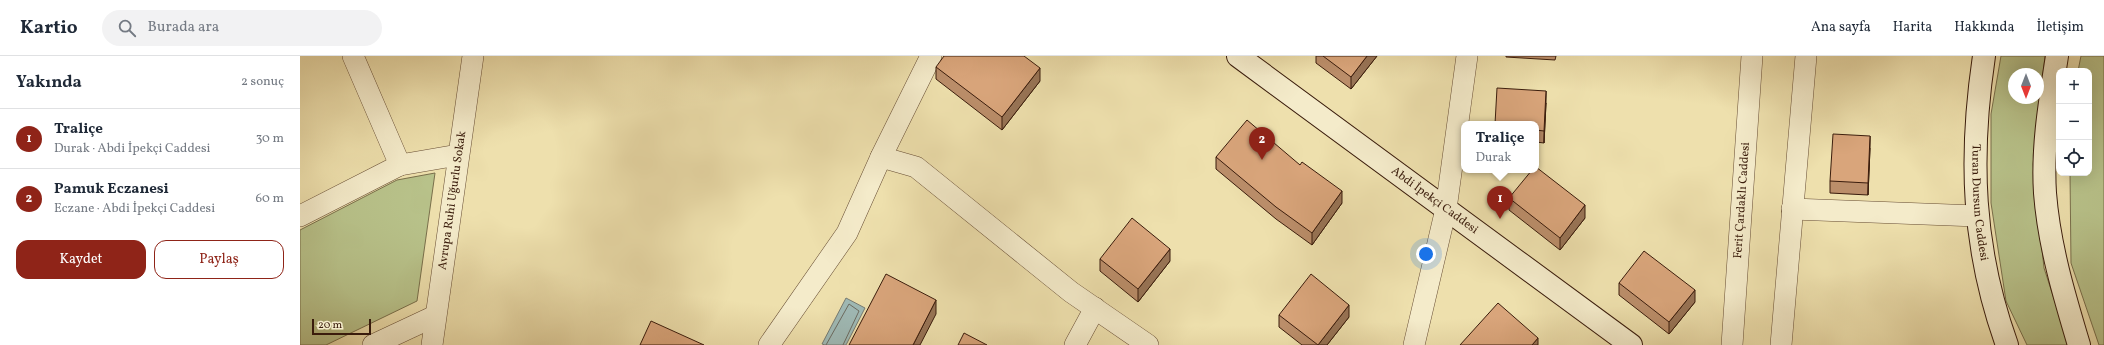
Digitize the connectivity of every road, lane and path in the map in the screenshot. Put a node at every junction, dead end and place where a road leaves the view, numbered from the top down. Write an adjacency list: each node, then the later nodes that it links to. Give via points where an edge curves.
1 (353, 56): 12 (street)
2 (473, 56): 10 (street, Avrupa Ruhi Uğurlu Sokak)
3 (931, 56): 11 (street)
4 (1240, 56): 13 (main road, Abdi İpekçi Caddesi)
5 (1467, 56): 13 (street)
6 (1752, 56): 27 (street, Ferit Çardaklı Caddesi)
7 (1806, 56): 14 (street)
8 (1984, 56): 16 (main road, Turan Dursun Caddesi, via 1976,114)
9 (2057, 56): 29 (main road, via 2045,152 2045,193 2057,265)
10 (458, 155): 12 (street); 18 (street, Avrupa Ruhi Uğurlu Sokak)
11 (881, 157): 17 (street, via 916,167 1071,292); 22 (street, via 847,233)
12 (400, 165): 15 (street)
13 (1446, 209): 25 (street); 26 (main road, Abdi İpekçi Caddesi)
14 (1792, 209): 16 (street); 28 (street)
15 (300, 216)
16 (1977, 216): 19 (main road, Turan Dursun Caddesi, via 1990,290)
17 (1095, 308): 23 (street); 24 (street)
18 (435, 316): 20 (street); 21 (street, Avrupa Ruhi Uğurlu Sokak)
19 (2004, 340)
20 (373, 345)
21 (432, 345)
22 (770, 345)
23 (1075, 345)
24 (1148, 345)
25 (1414, 345)
26 (1631, 345)
27 (1732, 345)
28 (1781, 345)
29 (2079, 345)

